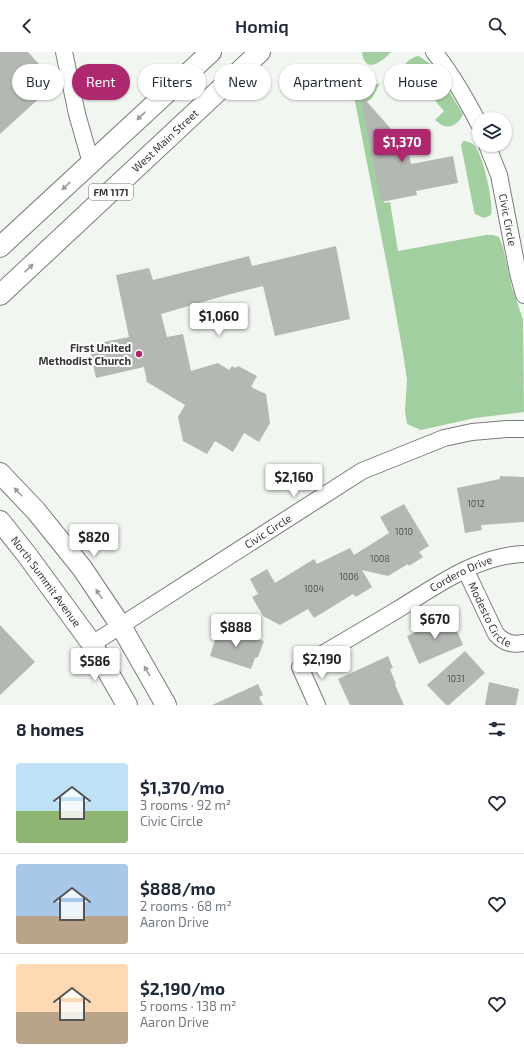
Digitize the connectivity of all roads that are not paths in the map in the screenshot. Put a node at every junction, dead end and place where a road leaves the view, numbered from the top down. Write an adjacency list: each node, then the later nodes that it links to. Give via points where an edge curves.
1 (64, 52): 7 (street, via 77,114)
2 (211, 52): 7 (main road, FM 1171, one-way to 7)
3 (260, 52): 9 (main road, West Main Street / FM 1171, one-way to 3)
4 (434, 52): 5 (street)
5 (473, 112)
6 (490, 152): 10 (street, Civic Circle, via 499,175)
7 (91, 163): 8 (main road, FM 1171, one-way to 8)
8 (0, 247)
9 (0, 295)
10 (524, 296)
11 (524, 429): 16 (street, Civic Circle, via 472,432 444,438 362,471)
12 (0, 473): 16 (main road, one-way to 12, via 82,568 36,511)
13 (0, 521): 18 (main road, North Summit Avenue)
14 (524, 554): 15 (street, Cordero Drive, via 506,556)
15 (466, 570): 17 (street, Modesto Circle, via 496,634 511,644); 21 (street, Cordero Drive, via 300,668)
16 (121, 626): 18 (street, Civic Circle); 20 (main road, one-way to 16)
17 (524, 643)
18 (92, 644): 19 (main road, North Summit Avenue)
19 (127, 705)
20 (166, 705)
21 (318, 705)

